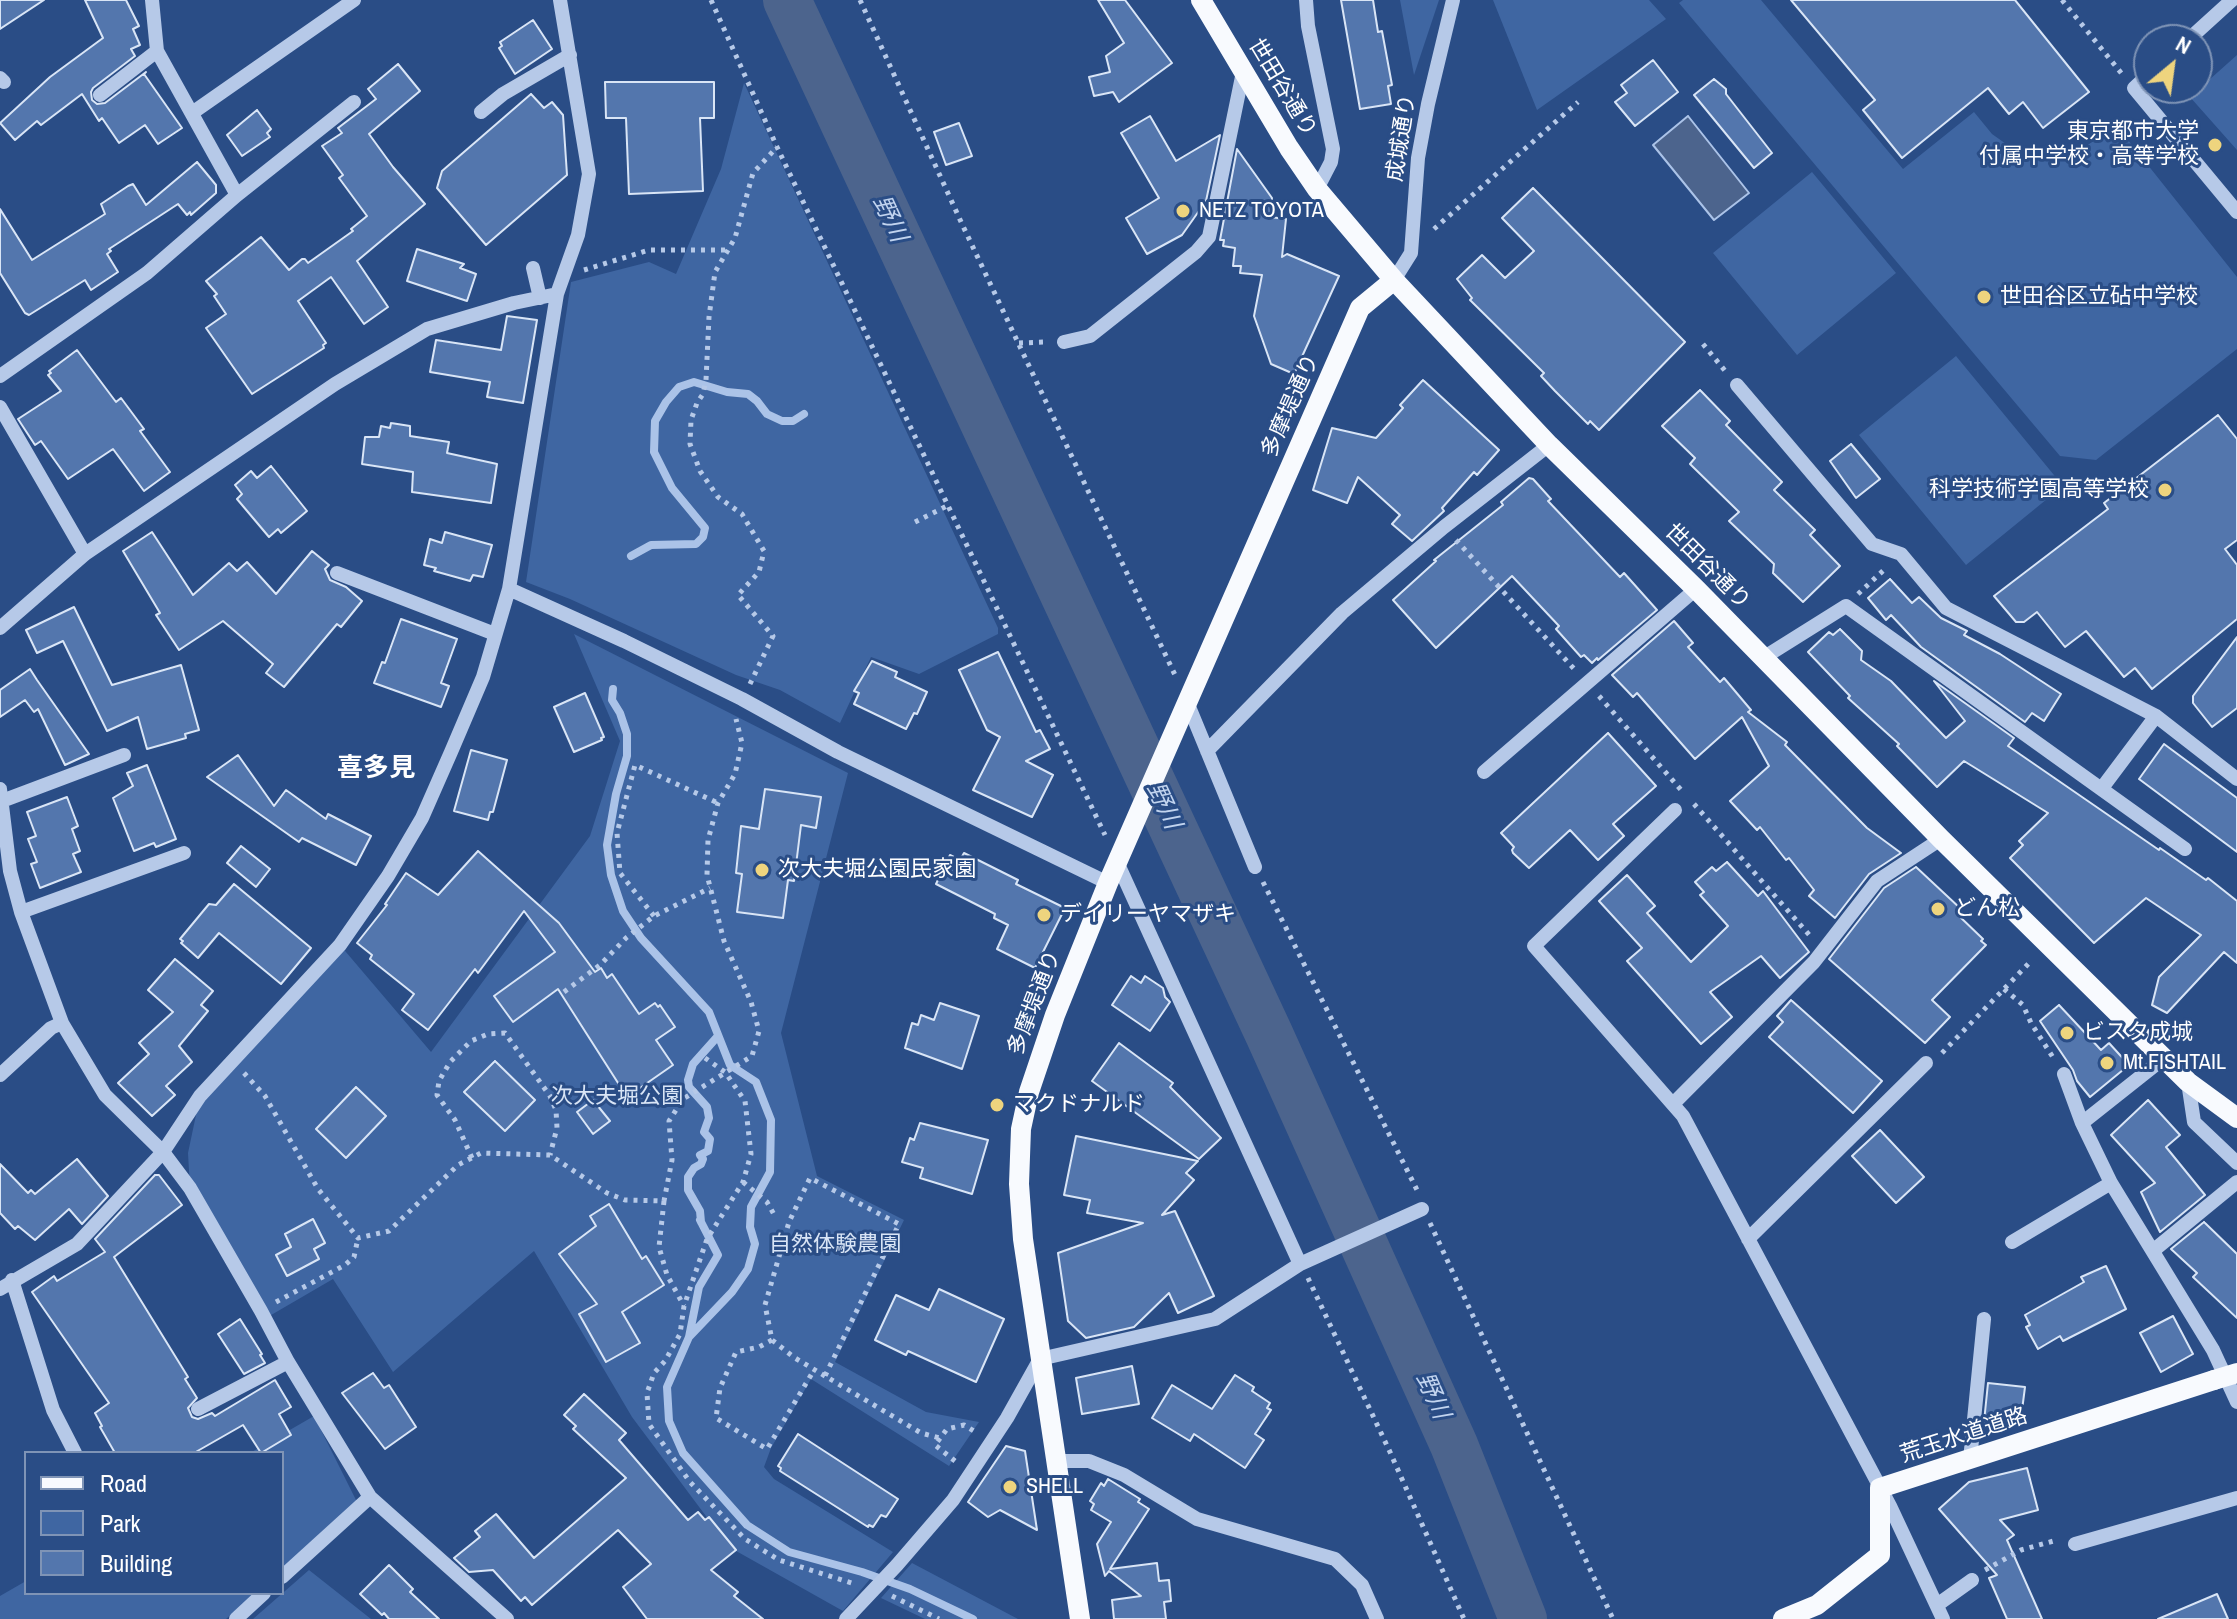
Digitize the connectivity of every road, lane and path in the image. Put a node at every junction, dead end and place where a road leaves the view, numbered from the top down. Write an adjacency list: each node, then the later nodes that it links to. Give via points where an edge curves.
1 (152, 0): 12 (street)
2 (354, 0): 21 (street)
3 (560, 0): 13 (street)
4 (711, 0): 22 (path)
5 (860, 0): 53 (path)
6 (1201, 0): 14 (main road, 世田谷通り)
7 (1306, 0): 23 (street, via 1333,149)
8 (1453, 0): 30 (street, 成城通り, via 1418,158 1411,253)
9 (2062, 0): 15 (path)
10 (2232, 0): 11 (street)
11 (2206, 24)
12 (157, 51): 16 (street); 21 (street)
13 (570, 55): 20 (street); 29 (street, via 589,174)
14 (1243, 72): 23 (main road, 世田谷通り); 33 (street, via 1209,237 1090,336)
15 (2133, 87)
16 (100, 95)
17 (354, 102): 24 (street)
18 (1578, 102): 26 (path)
19 (2147, 104): 25 (street)
20 (481, 112)
21 (192, 113): 24 (street)
22 (777, 147): 27 (path, via 753,173); 39 (path)
23 (1317, 189): 30 (main road, 世田谷通り)
24 (237, 195): 35 (street, via 147,273)
25 (2237, 212)
26 (1434, 229)
27 (728, 250): 29 (path, via 649,250); 52 (path, via 715,272 706,380 691,420 690,444 700,471 718,497 742,514 764,551 759,572 738,595 773,636)
28 (533, 268): 32 (street)
29 (564, 276): 31 (street)
30 (1394, 280): 38 (main road, 世田谷通り); 53 (main road, 多摩堤通り, via 1360,308)
31 (557, 294): 32 (street); 45 (street)
32 (540, 298): 42 (street, via 427,329 335,384)
33 (1064, 342)
34 (1703, 344): 36 (path)
35 (0, 376)
36 (1737, 385): 43 (street, via 1872,544)
37 (0, 407): 42 (street)
38 (1549, 445): 41 (street); 46 (main road, 世田谷通り)
39 (947, 506): 40 (path); 66 (path)
40 (915, 522)
41 (1444, 527): 51 (path); 55 (street, via 1342,613)
42 (85, 554): 48 (street)
43 (1901, 554): 47 (path); 54 (street, via 1946,608)
44 (337, 573): 49 (street)
45 (509, 589): 49 (street); 52 (street)
46 (1696, 589): 50 (main road, 世田谷通り); 51 (street)
47 (1846, 606): 50 (street); 59 (street)
48 (0, 628)
49 (495, 634): 79 (street, via 483,677 440,779 388,876 340,945)
50 (1763, 658): 63 (main road, 世田谷通り)
51 (1587, 683): 57 (street); 73 (path)
52 (742, 699): 61 (path, via 736,718 742,743 735,774); 68 (street, via 838,752)
53 (1184, 708): 55 (street); 66 (main road, 多摩堤通り)
54 (2156, 716): 58 (street); 59 (street)
55 (1207, 751): 67 (street)
56 (124, 755): 60 (street)
57 (1484, 772)
58 (2237, 779)
59 (2102, 788): 64 (street)
60 (1, 795): 70 (street)
61 (718, 803): 69 (path, via 708,840); 71 (path, via 635,765 617,833 620,873)
62 (1675, 810): 85 (street, via 1534,946)
63 (1941, 839): 72 (main road, 世田谷通り); 73 (street, via 1877,881)
64 (2185, 849)
65 (184, 853): 70 (street)
66 (1117, 862): 68 (main road, 多摩堤通り); 102 (street)
67 (1255, 867): 96 (path, via 1417,1190)
68 (1108, 883): 108 (main road, 多摩堤通り, via 1040,1054 1021,1129 1023,1239)
69 (710, 888): 71 (path); 81 (path, via 759,1031 752,1056)
70 (21, 912): 76 (street)
71 (652, 918): 75 (path)
72 (2047, 944): 74 (path); 78 (main road, 世田谷通り)
73 (1823, 951): 85 (street)
74 (2004, 989): 80 (path); 82 (path, via 2023,1005)
75 (564, 992)
76 (62, 1023): 83 (street); 88 (street, via 105,1095)
77 (705, 1058): 81 (path)
78 (2164, 1058): 84 (main road, 世田谷通り); 87 (street)
79 (232, 1061): 88 (street, via 200,1096); 98 (path, via 265,1096 318,1189)
80 (1926, 1063): 99 (street)
81 (725, 1072): 92 (path, via 745,1101 751,1154); 95 (path, via 683,1099 669,1121 672,1160)
82 (2064, 1074): 87 (street)
83 (0, 1075)
84 (2188, 1082): 86 (main road, 世田谷通り); 91 (street, via 2194,1122)
85 (1674, 1103): 99 (street)
86 (2237, 1118)
87 (2082, 1123): 94 (street)
88 (163, 1152): 103 (street, via 77,1244); 105 (street, via 190,1188)
89 (550, 1155): 90 (path, via 481,1153); 90 (path, via 557,1128 550,1096 505,1033 471,1041 439,1081 437,1095); 95 (path, via 607,1193 625,1200)
90 (472, 1158): 98 (path, via 389,1231)
91 (2237, 1163)
92 (743, 1182): 97 (path, via 767,1202); 104 (path, via 707,1239)
93 (2237, 1182): 101 (street)
94 (2111, 1183): 100 (street); 101 (street)
95 (664, 1201): 104 (path, via 659,1247)
96 (1417, 1210): 102 (street); 137 (path, via 1430,1221)
97 (776, 1218)
98 (358, 1238): 105 (path, via 354,1257 345,1265)
99 (1748, 1239): 121 (street)
100 (2012, 1242)
101 (2154, 1250): 113 (street)
102 (1307, 1260): 108 (street, via 1215,1319); 136 (path)
103 (6, 1285): 117 (street)
104 (684, 1306): 127 (path, via 680,1334 647,1393 649,1424 690,1482 745,1539 779,1560)
105 (261, 1311): 109 (street)
106 (1984, 1319): 118 (street)
107 (772, 1340): 110 (path); 110 (path, via 736,1352 720,1388 716,1418 767,1449); 112 (path, via 765,1305 789,1222 810,1178 899,1224)
108 (1040, 1359): 116 (street); 119 (main road, 多摩堤通り)
109 (288, 1362): 114 (street); 122 (street)
110 (814, 1370): 112 (path)
111 (2237, 1373): 118 (main road, 荒玉水道道路, bridge)
112 (825, 1376): 115 (path, via 921,1433)
113 (2237, 1402)
114 (198, 1409)
115 (940, 1438): 116 (path, via 947,1429 964,1425); 120 (path, via 935,1445)
116 (992, 1441): 120 (street)
117 (74, 1451)
118 (1970, 1460): 121 (main road, 荒玉水道道路)
119 (1057, 1461): 134 (main road, 多摩堤通り); 135 (street, via 1089,1461 1124,1475 1197,1519 1335,1559 1362,1585)
120 (971, 1474): 127 (street)
121 (1880, 1488): 129 (street); 138 (main road, 荒玉水道道路, via 1880,1555 1817,1605)
122 (370, 1497): 125 (street); 131 (street)
123 (2237, 1498): 124 (street)
124 (2075, 1544): 126 (path, via 2071,1536 2021,1550)
125 (284, 1575)
126 (1972, 1580): 129 (street)
127 (879, 1585): 132 (street); 133 (path)
128 (262, 1595): 130 (street)
129 (1940, 1612)
130 (236, 1619)
131 (507, 1619)
132 (846, 1619)
133 (939, 1619)
134 (1080, 1619)
135 (1377, 1619)
136 (1464, 1619)
137 (1613, 1619)
138 (1783, 1619)

